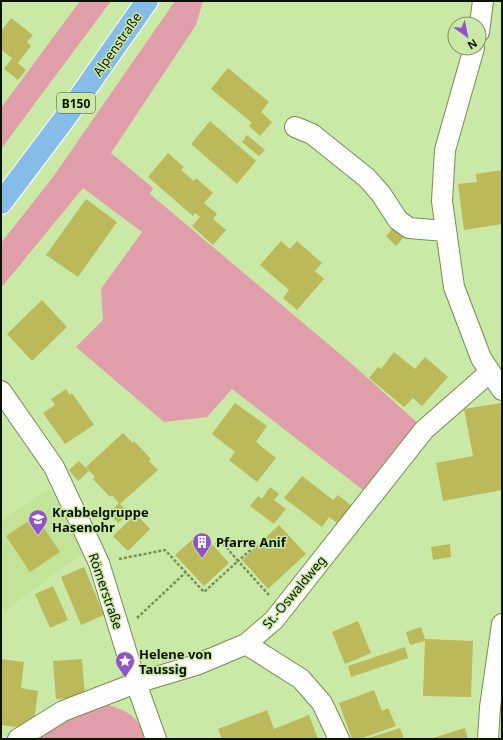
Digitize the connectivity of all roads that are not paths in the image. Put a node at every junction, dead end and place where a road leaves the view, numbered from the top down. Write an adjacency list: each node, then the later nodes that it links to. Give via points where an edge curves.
1 (147, 1): 6 (main road, Alpenstraße / B150, via 70,112)
2 (483, 1): 3 (street)
3 (481, 16)
4 (472, 56): 7 (street, via 445,150 442,201)
5 (295, 127): 7 (street, via 312,134 367,178 398,220 409,228)
6 (1, 203)
7 (445, 231): 8 (street, via 454,287 481,358)
8 (490, 372): 9 (street); 12 (street, St.-Oswaldweg, via 424,430 274,620)
9 (502, 390)
10 (1, 391): 13 (street, Römerstraße, via 54,467 99,563)
11 (502, 624): 17 (street)
12 (246, 644): 13 (street, St.-Oswaldweg, via 196,665); 16 (street, via 301,679 322,703)
13 (136, 683): 14 (street, St.-Oswaldweg, via 62,711); 15 (street, Römerstraße)
14 (18, 739)
15 (156, 739)
16 (339, 739)
17 (488, 739)

